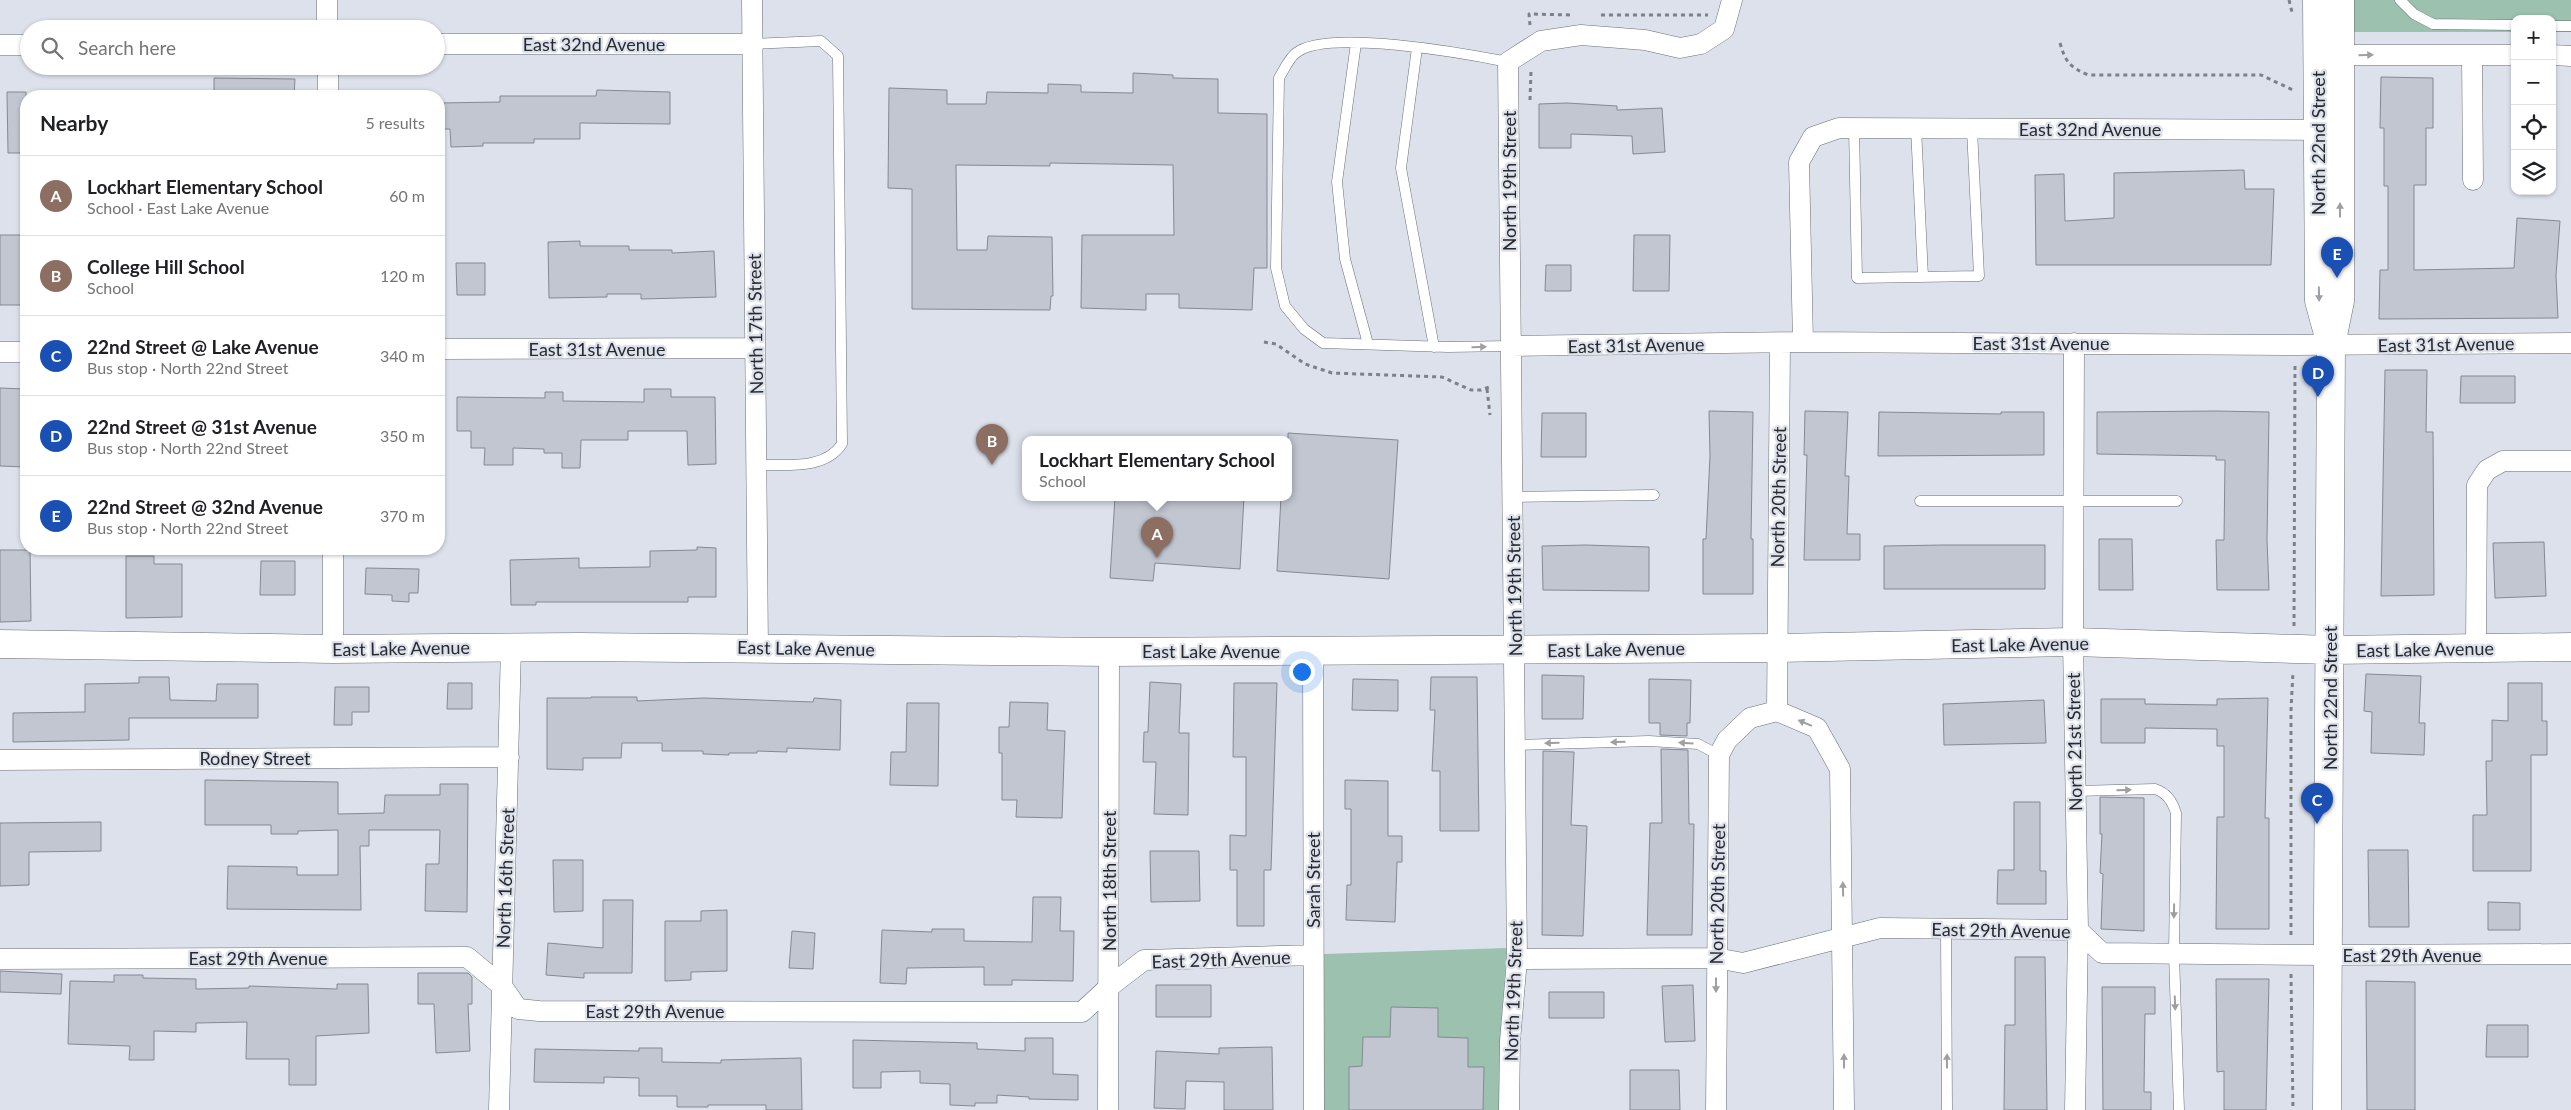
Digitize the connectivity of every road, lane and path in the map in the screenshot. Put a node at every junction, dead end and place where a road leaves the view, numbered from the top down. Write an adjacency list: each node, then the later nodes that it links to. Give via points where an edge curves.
1 (327, 0): 7 (street)
2 (752, 0): 13 (street, North 17th Street)
3 (1732, 0): 23 (street, via 1724,29 1701,44 1680,48 1645,40 1581,35 1541,41)
4 (2317, 0): 18 (street, North 22nd Street)
5 (2340, 0): 18 (street, North 22nd Street)
6 (2400, 0): 8 (lane, via 2414,14 2434,24)
7 (327, 20)
8 (2511, 25)
9 (2556, 26): 10 (lane)
10 (2571, 26)
11 (2060, 43): 26 (path, via 2064,59 2088,75 2261,75)
12 (445, 44): 13 (street, East 32nd Avenue)
13 (752, 44): 42 (street, North 17th Street); 49 (lane, via 821,41 838,56 842,444 834,455 820,462)
14 (1356, 44): 17 (lane); 38 (lane, via 1336,182 1345,259); 38 (lane, via 1329,42 1296,52 1278,78 1276,268 1285,306 1304,330 1323,343)
15 (0, 45): 16 (street)
16 (20, 45)
17 (1417, 48): 23 (lane, via 1441,49); 41 (lane, via 1401,168)
18 (2329, 55): 19 (street, one-way to 19); 30 (street, North 22nd Street)
19 (2472, 55): 20 (street); 31 (street)
20 (2511, 55)
21 (2556, 56): 22 (street)
22 (2571, 56)
23 (1508, 62): 40 (street, North 19th Street)
24 (328, 75): 25 (street)
25 (328, 90)
26 (2297, 92)
27 (1916, 127): 28 (street, East 32nd Avenue); 29 (street, East 32nd Avenue); 32 (lane)
28 (1847, 128): 32 (lane, via 1857,278); 34 (street, via 1813,137 1798,162)
29 (1972, 129): 30 (street, East 32nd Avenue); 32 (lane, via 1979,276)
30 (2329, 130): 39 (street, North 22nd Street, via 2340,301)
31 (2473, 180)
32 (1923, 276)
33 (1264, 342): 47 (path, via 1276,344 1305,364 1332,373 1442,377 1471,390 1487,389)
34 (1803, 342): 35 (street, East 31st Avenue); 36 (street, East 31st Avenue)
35 (1780, 343): 40 (street, East 31st Avenue); 62 (street, North 20th Street)
36 (2074, 343): 39 (street, East 31st Avenue); 54 (street, North 21st Street)
37 (2571, 343): 39 (street, East 31st Avenue)
38 (1368, 344): 41 (lane)
39 (2331, 345): 66 (street, North 22nd Street)
40 (1510, 346): 41 (lane, one-way to 40); 51 (street, North 19th Street)
41 (1434, 347)
42 (755, 348): 43 (street, East 31st Avenue); 49 (street, North 17th Street)
43 (445, 349)
44 (0, 352): 45 (street)
45 (20, 352)
46 (2295, 359): 56 (path)
47 (1493, 383)
48 (2571, 461): 63 (street, via 2503,461 2487,470 2477,485)
49 (756, 465): 61 (street, North 17th Street)
50 (1654, 496): 51 (lane)
51 (1512, 498): 65 (street, North 19th Street)
52 (2177, 501): 54 (lane)
53 (1920, 502): 54 (lane)
54 (2073, 502): 57 (street, North 21st Street)
55 (332, 555): 64 (street)
56 (2294, 634)
57 (2073, 642): 62 (street, East Lake Avenue); 66 (street, East Lake Avenue); 75 (street, North 21st Street)
58 (0, 644): 64 (street, East Lake Avenue)
59 (510, 647): 61 (street, East Lake Avenue); 64 (street, East Lake Avenue); 73 (street, North 16th Street)
60 (2571, 647): 63 (street, East Lake Avenue)
61 (758, 648): 68 (street, East Lake Avenue)
62 (1776, 648): 65 (street, East Lake Avenue); 70 (street, North 20th Street)
63 (2476, 648): 66 (street, East Lake Avenue)
64 (333, 649)
65 (1515, 650): 67 (street, East Lake Avenue); 71 (street, North 19th Street)
66 (2330, 650): 83 (street, North 22nd Street)
67 (1313, 651): 68 (street, East Lake Avenue); 82 (street, Sarah Street)
68 (1108, 652): 89 (street, North 18th Street)
69 (2294, 668): 79 (path, via 2291,710)
70 (1777, 711): 72 (street, via 1750,718 1727,740); 78 (street, one-way to 70, via 1840,769 1817,728)
71 (1516, 745): 72 (lane, one-way to 71, via 1698,744 1669,742); 86 (street, North 19th Street)
72 (1719, 755): 84 (street, North 20th Street)
73 (509, 757): 74 (street, Rodney Street); 88 (street, North 16th Street)
74 (0, 760)
75 (2075, 791): 77 (street, North 21st Street); 80 (lane, one-way to 80, via 2155,789 2173,803 2176,813)
76 (1946, 929): 77 (street, East 29th Avenue); 78 (street, East 29th Avenue, via 1880,928); 96 (lane, one-way to 76)
77 (2078, 930): 80 (street, East 29th Avenue, via 2102,953); 97 (street, North 21st Street)
78 (1844, 938): 84 (street, East 29th Avenue, via 1743,963); 95 (street, one-way to 78)
79 (2291, 940)
80 (2174, 954): 83 (street, East 29th Avenue); 98 (lane, one-way to 98)
81 (2571, 954): 83 (street, East 29th Avenue)
82 (1313, 956): 89 (street, East 29th Avenue, via 1144,960); 92 (street, Sarah Street)
83 (2328, 956): 100 (street, North 22nd Street)
84 (1716, 958): 86 (street, East 29th Avenue); 94 (street, North 20th Street, one-way to 94)
85 (0, 959): 88 (street, East 29th Avenue, via 467,957)
86 (1517, 959): 93 (street, North 19th Street, via 1510,1041)
87 (2291, 966): 99 (path)
88 (502, 986): 89 (street, East 29th Avenue, via 518,1009 539,1011 1062,1012 1082,1012); 90 (street, North 16th Street)
89 (1109, 987): 91 (street, North 18th Street)
90 (499, 1110)
91 (1108, 1110)
92 (1314, 1110)
93 (1509, 1110)
94 (1716, 1110)
95 (1844, 1110)
96 (1947, 1110)
97 (2075, 1110)
98 (2179, 1110)
99 (2293, 1110)
100 (2327, 1110)

